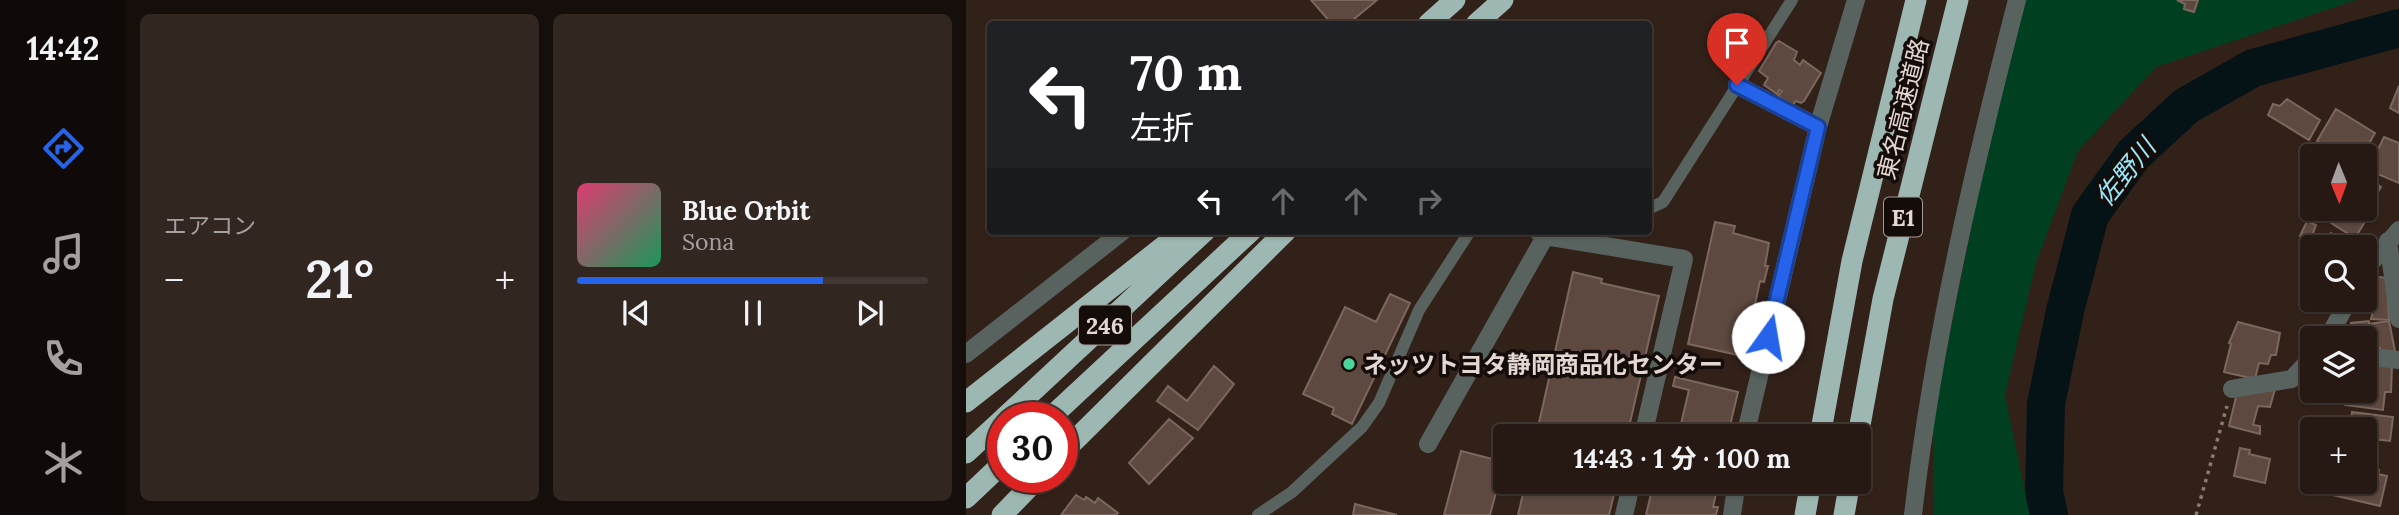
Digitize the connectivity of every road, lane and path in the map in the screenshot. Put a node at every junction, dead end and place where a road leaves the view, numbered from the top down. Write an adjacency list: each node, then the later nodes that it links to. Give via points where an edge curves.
1 (1455, 0): 8 (highway)
2 (1503, 0): 9 (highway); 10 (highway)
3 (1792, 0): 11 (lane)
4 (1856, 0): 12 (street)
5 (1916, 0): 35 (highway, 東名高速道路 / E1, via 1852,261)
6 (1958, 0): 36 (highway, 東名高速道路 / E1, via 1883,299)
7 (2017, 0): 54 (street, via 1962,227)
8 (1431, 21)
9 (1479, 21)
10 (1486, 21)
11 (1737, 85): 12 (street); 13 (lane, via 1663,202)
12 (1818, 127): 34 (street)
13 (1652, 207)
14 (1118, 235): 25 (street)
15 (1178, 235): 30 (highway)
16 (1201, 235): 31 (highway, 246)
17 (1247, 235): 32 (highway, 246)
18 (1282, 235): 38 (highway)
19 (1467, 235): 49 (lane, via 1419,310 1379,403 1362,426 1292,492)
20 (1541, 235): 39 (street)
21 (1553, 235): 33 (street, via 1684,259)
22 (2393, 235): 23 (street); 24 (street)
23 (2377, 255)
24 (2399, 319)
25 (966, 354)
26 (2377, 357): 27 (street)
27 (2399, 360)
28 (2300, 370): 29 (street, via 2292,379)
29 (2232, 389): 55 (path)
30 (966, 402)
31 (1021, 402)
32 (1067, 402)
33 (1646, 424)
34 (1748, 424)
35 (1822, 424)
36 (1860, 424)
37 (987, 434): 40 (highway, 246)
38 (1078, 437)
39 (1428, 444)
40 (966, 453)
41 (987, 478): 47 (highway)
42 (1023, 493): 48 (highway)
43 (1629, 494): 50 (street)
44 (1735, 494): 51 (street)
45 (1809, 494): 52 (highway)
46 (1848, 494): 53 (highway)
47 (966, 498)
48 (1002, 515)
49 (1258, 515)
50 (1624, 515)
51 (1731, 515)
52 (1805, 515)
53 (1844, 515)
54 (1913, 515)
55 (2196, 515)

